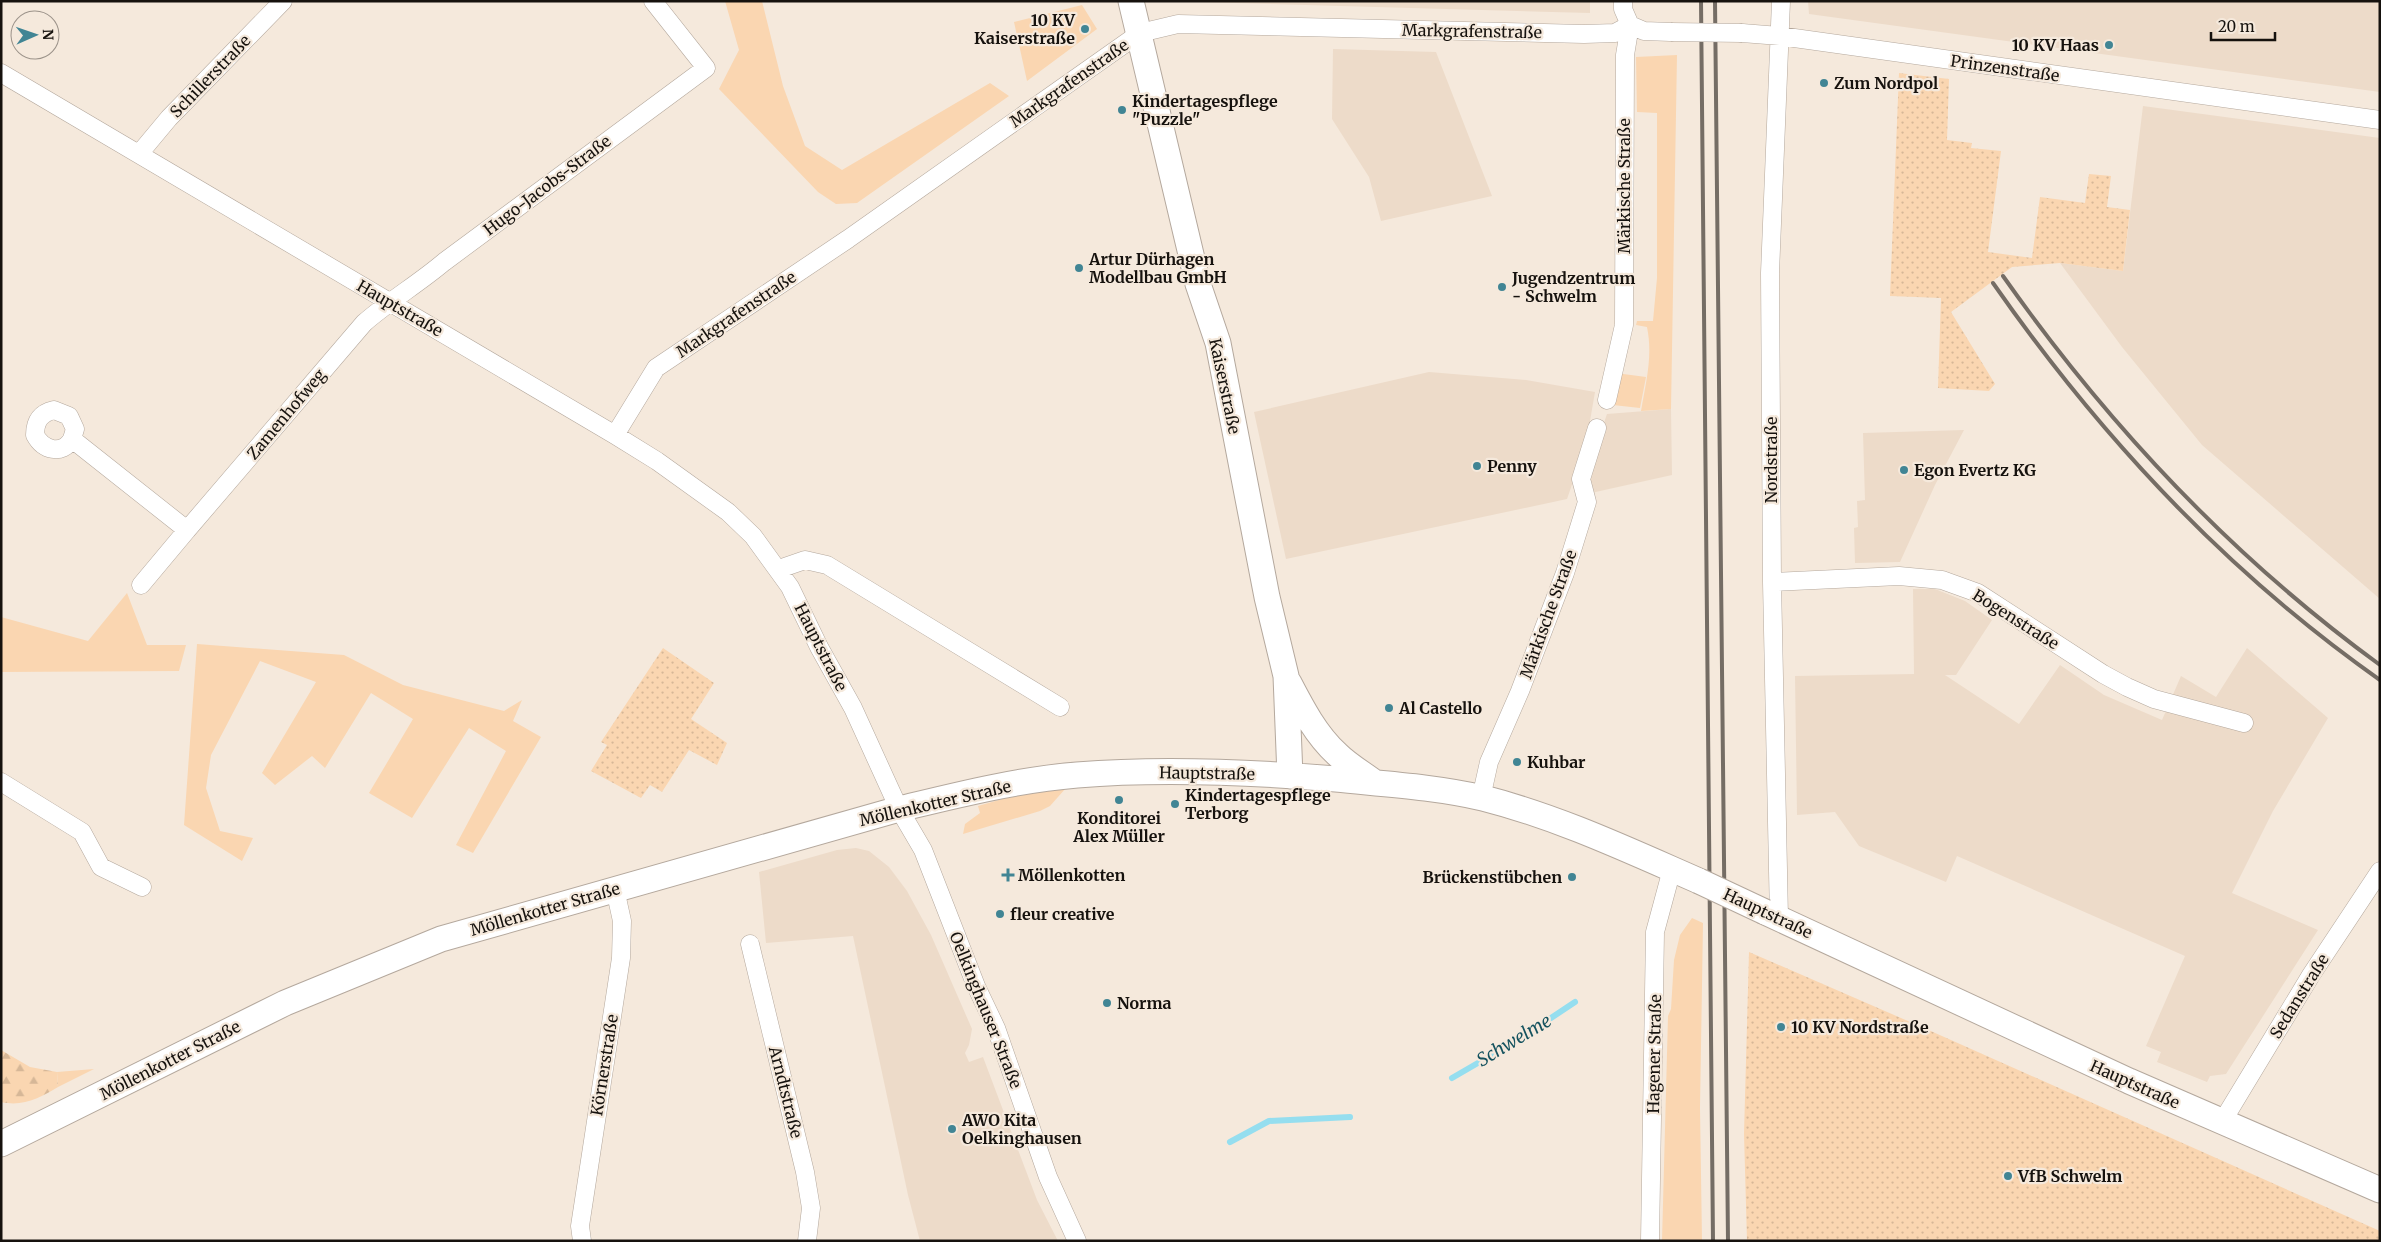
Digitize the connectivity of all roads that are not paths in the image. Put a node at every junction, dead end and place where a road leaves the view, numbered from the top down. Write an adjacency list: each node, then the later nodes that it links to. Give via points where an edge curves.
1 (282, 1): 11 (street, Schillerstraße, via 169,118)
2 (653, 1): 12 (street, Hugo-Jacobs-Straße, via 706,68 417,285)
3 (1131, 1): 7 (main road, Kaiserstraße)
4 (1623, 1): 6 (street, Märkische Straße)
5 (1781, 1): 8 (street, Nordstraße)
6 (1630, 25): 7 (street, Markgrafenstraße, via 1614,33 1584,34 1178,24); 8 (street, Prinzenstraße, bridge, via 1644,31); 13 (street, Märkische Straße, via 1624,55 1624,325)
7 (1140, 33): 15 (street, Markgrafenstraße, via 848,239 656,368); 21 (main road, Kaiserstraße, via 1198,284 1218,343 1267,597)
8 (1780, 36): 10 (street, Prinzenstraße); 19 (street, Nordstraße, via 1770,272)
9 (1, 73): 11 (street, Hauptstraße)
10 (2380, 120)
11 (139, 154): 12 (street, Hauptstraße)
12 (389, 302): 15 (street, Hauptstraße); 17 (street, Zamenhofweg, via 364,323)
13 (1607, 400)
14 (1597, 428): 28 (street, Märkische Straße, via 1581,478 1587,502 1568,564 1537,650 1489,762)
15 (615, 435): 18 (street, Hauptstraße, via 728,512 753,536)
16 (72, 439): 17 (street)
17 (187, 530): 20 (street, Zamenhofweg)
18 (779, 569): 22 (street, via 805,560 827,565); 29 (street, Hauptstraße, via 853,708)
19 (1772, 582): 23 (street, Bogenstraße, via 1899,576 1942,580 1978,593 2127,687 2154,699); 34 (street, Nordstraße)
20 (141, 585)
21 (1286, 676): 25 (main road, Kaiserstraße); 27 (main road, via 1320,736 1336,754)
22 (1060, 708)
23 (2244, 723)
24 (1120, 772): 25 (main road, Hauptstraße); 29 (main road, Möllenkotter Straße, via 1041,780)
25 (1290, 776): 27 (main road, Hauptstraße)
26 (1, 782): 32 (street, via 82,832 101,867)
27 (1374, 782): 28 (main road, Hauptstraße)
28 (1481, 798): 30 (main road, Hauptstraße, via 1582,830)
29 (898, 809): 33 (main road, Möllenkotter Straße); 41 (street, Oelkinghauser Straße, via 923,850 976,986 996,1028 1048,1177)
30 (1672, 869): 34 (main road, Hauptstraße, bridge); 42 (street, Hagener Straße, via 1655,932)
31 (2380, 872): 36 (street, Sedanstraße)
32 (142, 887)
33 (615, 889): 37 (main road, Möllenkotter Straße, via 441,939 342,979 170,1058); 39 (street, Körnerstraße, via 622,921 621,958 580,1226)
34 (1772, 915): 36 (main road, Hauptstraße, via 2092,1065)
35 (750, 944): 40 (street, Arndtstraße, via 805,1172 811,1208)
36 (2222, 1122): 38 (main road, Hauptstraße)
37 (1, 1144)
38 (2380, 1190)
39 (582, 1241)
40 (807, 1241)
41 (1077, 1241)
42 (1650, 1241)

